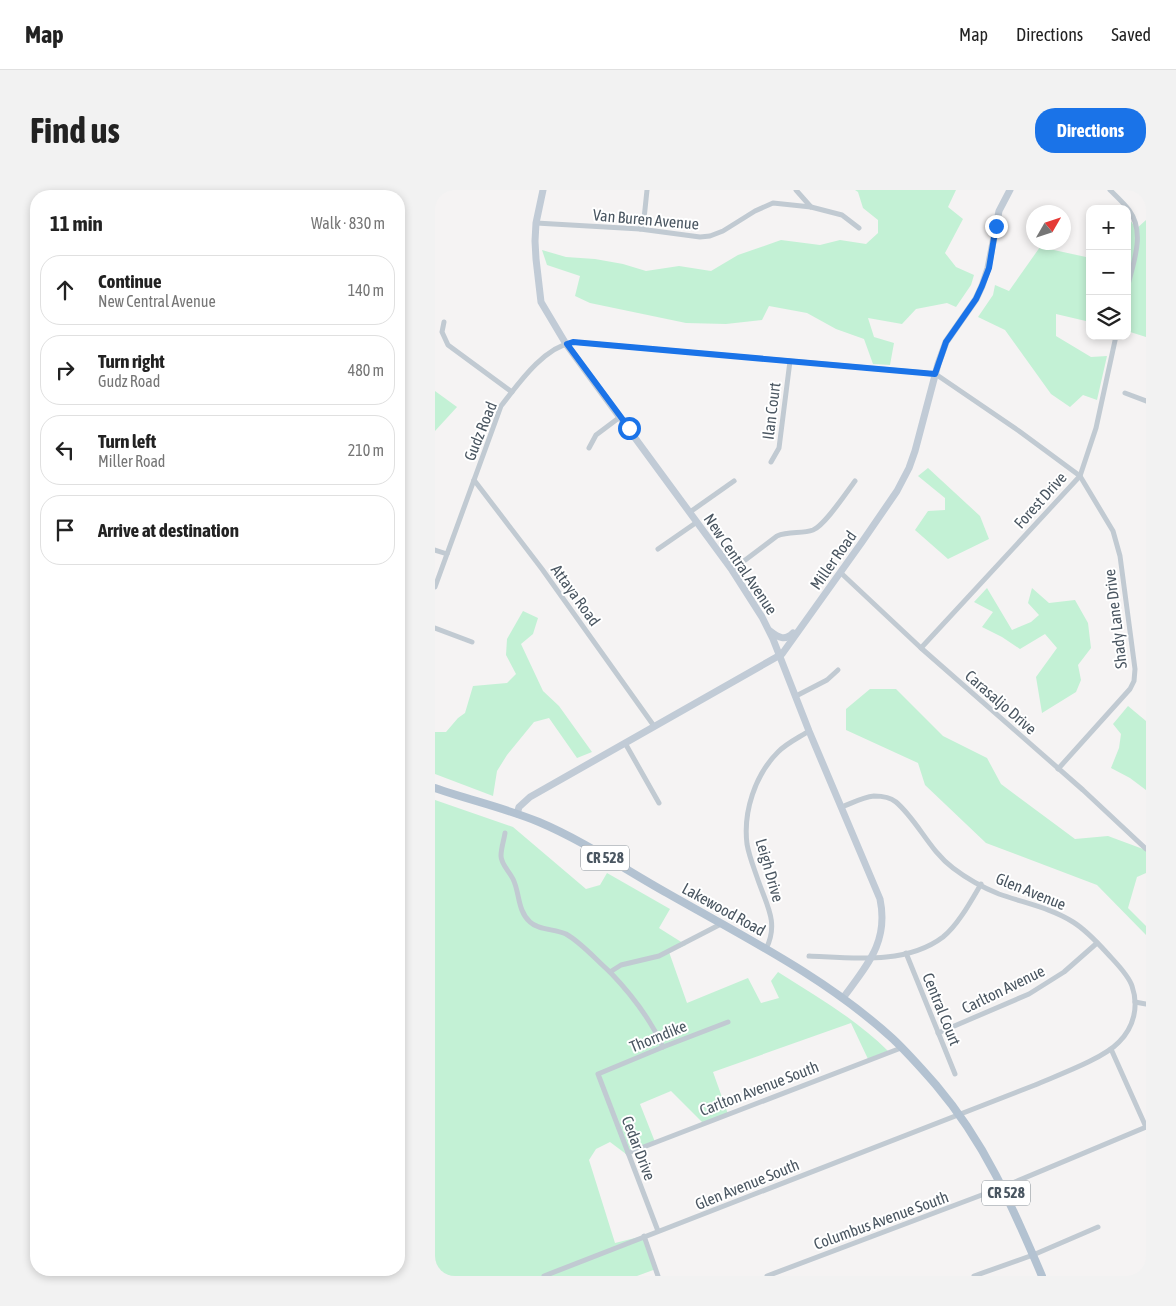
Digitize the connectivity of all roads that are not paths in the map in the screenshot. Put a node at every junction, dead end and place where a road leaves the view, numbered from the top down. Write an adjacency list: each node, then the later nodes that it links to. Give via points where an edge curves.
1 (543, 190): 7 (street, New Central Avenue)
2 (647, 190): 9 (street)
3 (796, 190): 6 (street)
4 (1010, 190): 15 (street, Miller Road, via 999,212 989,268 982,286 946,342)
5 (1110, 190): 10 (street, via 1128,209 1138,228 1139,240)
6 (811, 207): 8 (street, Van Buren Avenue, via 842,215); 9 (street, Van Buren Avenue, via 773,203 710,236)
7 (536, 223): 9 (street, Van Buren Avenue); 13 (street, New Central Avenue, via 541,302)
8 (859, 228)
9 (640, 229)
10 (1131, 273)
11 (444, 322): 16 (street, via 442,332 448,345)
12 (1115, 340): 22 (street, Forest Drive, via 1096,428)
13 (567, 344): 14 (street); 16 (street, Gudz Road, via 557,347); 19 (street, New Central Avenue)
14 (790, 362): 15 (street); 21 (street, Ilan Court, via 779,448)
15 (935, 374): 22 (street, Shady Lane Drive); 32 (street, Miller Road, via 909,468)
16 (512, 392): 23 (street, Gudz Road, via 501,406)
17 (1125, 392): 18 (street)
18 (1146, 400)
19 (620, 417): 20 (street, via 596,434); 26 (street, New Central Avenue)
20 (589, 448)
21 (771, 462)
22 (1080, 476): 38 (street, Forest Drive); 45 (street, Shady Lane Drive, via 1116,539 1135,669 1130,689)
23 (474, 480): 30 (street, Gudz Road); 42 (street, Attaya Road, via 543,569)
24 (735, 481): 26 (street)
25 (855, 481): 31 (street, via 819,526 777,536)
26 (690, 512): 27 (street, New Central Avenue)
27 (697, 522): 28 (street); 31 (street, New Central Avenue)
28 (658, 549)
29 (435, 550): 30 (street)
30 (447, 554): 33 (street, Gudz Road)
31 (733, 570): 36 (street, New Central Avenue)
32 (841, 573): 34 (street, Miller Road); 38 (street, Carasaljo Drive)
33 (435, 587)
34 (805, 622): 36 (street, via 788,638 778,637); 39 (street, Miller Road)
35 (435, 628): 37 (street)
36 (768, 629): 39 (street, New Central Avenue)
37 (472, 642)
38 (921, 648): 45 (street, Carasaljo Drive)
39 (780, 656): 41 (street, New Central Avenue); 42 (street, Miller Road)
40 (838, 670): 41 (street, via 827,680)
41 (796, 696): 43 (street, New Central Avenue)
42 (654, 726): 44 (street, Miller Road)
43 (809, 731): 48 (street, New Central Avenue); 55 (street, Leigh Drive, via 771,760 756,784 749,808 747,844 773,928)
44 (625, 743): 47 (street); 49 (street, Miller Road, via 530,797 519,807)
45 (1058, 768): 51 (street, Carasaljo Drive)
46 (435, 788): 49 (main road, Lakewood Road / CR 528)
47 (659, 803)
48 (842, 807): 52 (street, Glen Avenue, via 875,796 895,801 942,858); 58 (street, New Central Avenue, via 883,912 883,926)
49 (517, 814): 53 (main road, Lakewood Road / CR 528, via 574,838)
50 (505, 833): 59 (street, via 502,862 514,882 526,918 533,924 577,941)
51 (1146, 849)
52 (981, 884): 54 (street, Glen Avenue, via 1073,922); 56 (street, via 945,935)
53 (721, 924): 55 (main road, Lakewood Road / CR 528); 59 (street, via 659,956 621,965)
54 (1097, 943): 61 (street, Glen Avenue, via 1132,985); 64 (street, Carlton Avenue, via 1064,972 1036,990)
55 (767, 949): 60 (main road, Lakewood Road / CR 528)
56 (906, 953): 58 (street); 64 (street, Central Court)
57 (809, 956): 58 (street)
58 (872, 958): 60 (street, New Central Avenue)
59 (610, 972): 65 (street, via 628,990)
60 (843, 998): 66 (main road, Lakewood Road / CR 528)
61 (1135, 1002): 62 (street); 67 (street, Glen Avenue, via 1131,1025)
62 (1146, 1004)
63 (728, 1022): 65 (street, Thorndike)
64 (938, 1032): 69 (street, Central Court)
65 (663, 1047): 68 (street, Thorndike)
66 (901, 1048): 70 (main road, Lakewood Road / CR 528); 72 (street, Carlton Avenue South)
67 (1111, 1049): 70 (street, Glen Avenue, via 1079,1066); 71 (street)
68 (598, 1074): 72 (street, Cedar Drive)
69 (955, 1074)
70 (959, 1115): 73 (main road, CR 528); 75 (street, Glen Avenue South)
71 (1146, 1127): 73 (street, Columbus Avenue South)
72 (627, 1153): 75 (street, Cedar Drive)
73 (1003, 1188): 77 (main road, CR 528); 80 (street, Columbus Avenue South)
74 (1098, 1227): 77 (street)
75 (658, 1232): 76 (street, Glen Avenue South)
76 (644, 1236): 78 (street, Glen Avenue South); 79 (street)
77 (1033, 1255): 81 (street); 82 (main road, CR 528)
78 (544, 1276)
79 (658, 1276)
80 (767, 1276)
81 (974, 1276)
82 (1042, 1276)

